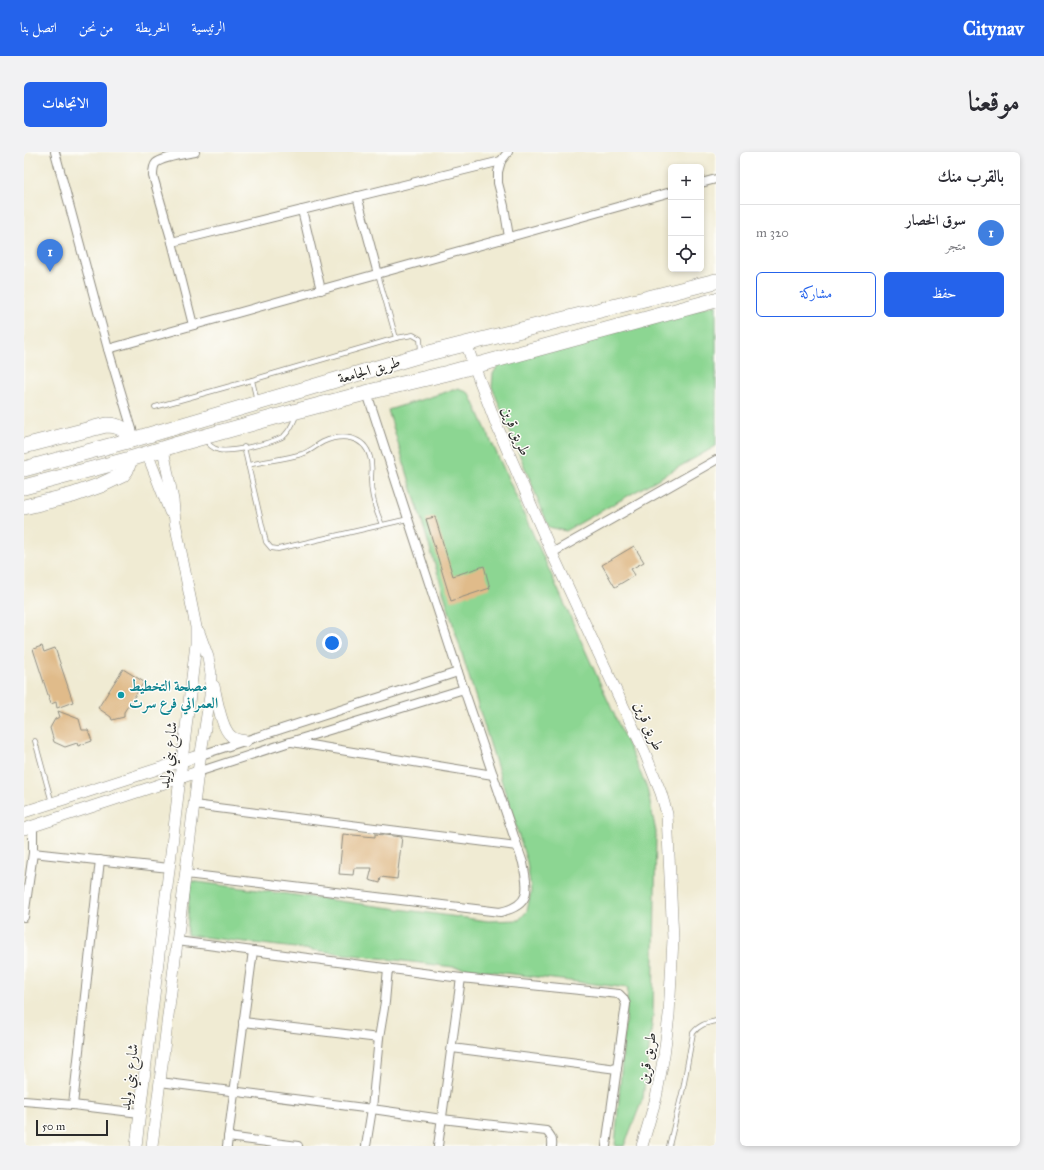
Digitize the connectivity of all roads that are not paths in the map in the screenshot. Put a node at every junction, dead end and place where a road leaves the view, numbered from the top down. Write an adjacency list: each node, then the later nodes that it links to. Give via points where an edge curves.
1 (55, 152): 19 (street)
2 (195, 152): 11 (street, via 164,159 154,168 153,176)
3 (508, 152): 4 (street)
4 (501, 161): 8 (street); 10 (street, via 498,183)
5 (716, 179): 6 (street)
6 (704, 182)
7 (668, 193): 10 (street)
8 (357, 196): 9 (street); 12 (street)
9 (302, 210): 11 (street); 14 (street)
10 (509, 237): 12 (street)
11 (172, 242): 16 (street)
12 (378, 274): 14 (street); 17 (lane)
13 (716, 281): 18 (highway, طريق الجامعة)
14 (321, 290): 16 (street)
15 (716, 300): 21 (highway, طريق الجامعة)
16 (193, 325): 19 (street)
17 (396, 338): 20 (lane, via 413,335 420,339); 22 (lane)
18 (466, 344): 20 (highway, طريق الجامعة); 21 (street, طريق قرين)
19 (108, 348): 28 (street)
20 (422, 355): 24 (highway, طريق الجامعة)
21 (474, 366): 23 (highway, طريق الجامعة); 41 (street, طريق قرين)
22 (252, 380): 24 (lane); 25 (lane)
23 (367, 393): 26 (highway, طريق الجامعة); 38 (street)
24 (258, 403): 28 (highway, طريق الجامعة)
25 (155, 407)
26 (297, 411): 27 (highway, طريق الجامعة); 30 (lane, via 291,428 282,437)
27 (204, 437): 30 (lane, via 209,445 219,450); 31 (highway, طريق الجامعة)
28 (133, 439): 29 (highway, via 121,428 106,425); 35 (highway, طريق الجامعة)
29 (24, 446)
30 (244, 447): 34 (lane)
31 (163, 449): 32 (highway, طريق الجامعة); 39 (street)
32 (138, 456): 36 (highway, طريق الجامعة); 37 (highway, via 122,475 101,485 74,495); 39 (street, via 164,498)
33 (716, 460): 41 (street)
34 (248, 465): 40 (lane, via 266,542 271,548 278,549); 40 (lane, via 300,454 332,438 358,440 366,446 370,457 373,470 372,492)
35 (24, 469)
36 (24, 487)
37 (24, 507)
38 (408, 519): 40 (lane); 43 (street)
39 (175, 522): 42 (street)
40 (382, 525)
41 (552, 553): 90 (street, طريق قرين, via 646,753 667,814 673,939 669,1015 656,1098)
42 (196, 627): 44 (street, شارع بني وليد); 50 (street, شارع بني وليد, via 195,662)
43 (458, 672): 45 (street); 47 (street)
44 (211, 674): 47 (street, via 225,729 237,740); 49 (street, شارع بني وليد)
45 (464, 689): 48 (street); 52 (street)
46 (35, 741): 54 (lane)
47 (246, 741): 49 (street)
48 (290, 742): 51 (street); 52 (street)
49 (201, 755): 50 (street); 51 (street, شارع بني وليد)
50 (183, 761): 53 (street, شارع بني وليد); 54 (street)
51 (198, 772): 53 (street); 55 (street, شارع بني وليد)
52 (493, 775): 58 (street)
53 (181, 777): 57 (street); 61 (street, شارع بني وليد)
54 (52, 803): 56 (street)
55 (194, 805): 58 (street); 62 (street, شارع بني وليد)
56 (24, 812)
57 (28, 828): 59 (street)
58 (517, 846): 62 (street, via 528,888 517,907 500,912)
59 (33, 854): 60 (street); 63 (street)
60 (100, 860): 61 (street); 77 (street)
61 (170, 868): 79 (street, شارع بني وليد)
62 (186, 874): 65 (street, شارع بني وليد)
63 (26, 896): 64 (street)
64 (24, 917)
65 (177, 941): 66 (street); 74 (street, شارع بني وليد)
66 (253, 951): 67 (street); 70 (street)
67 (388, 968): 68 (street); 71 (street)
68 (462, 978): 72 (street); 73 (street, via 619,994 626,1004)
69 (716, 1021): 91 (lane, via 702,1024 694,1033)
70 (243, 1022): 71 (street); 75 (street)
71 (379, 1038): 78 (street)
72 (452, 1048): 73 (street); 80 (street)
73 (616, 1069): 89 (street)
74 (160, 1082): 75 (street); 83 (street, شارع بني وليد)
75 (234, 1092): 78 (street); 81 (street)
76 (24, 1101): 77 (street)
77 (73, 1105): 79 (street)
78 (372, 1109): 80 (street); 86 (street)
79 (140, 1113): 82 (street, شارع بني وليد)
80 (442, 1119): 87 (street); 88 (street, via 546,1131 553,1140)
81 (228, 1137): 84 (street); 85 (street)
82 (136, 1146)
83 (152, 1146)
84 (227, 1146)
85 (298, 1146)
86 (366, 1146)
87 (438, 1146)
88 (552, 1146)
89 (606, 1146)
90 (642, 1146)
91 (669, 1146)

